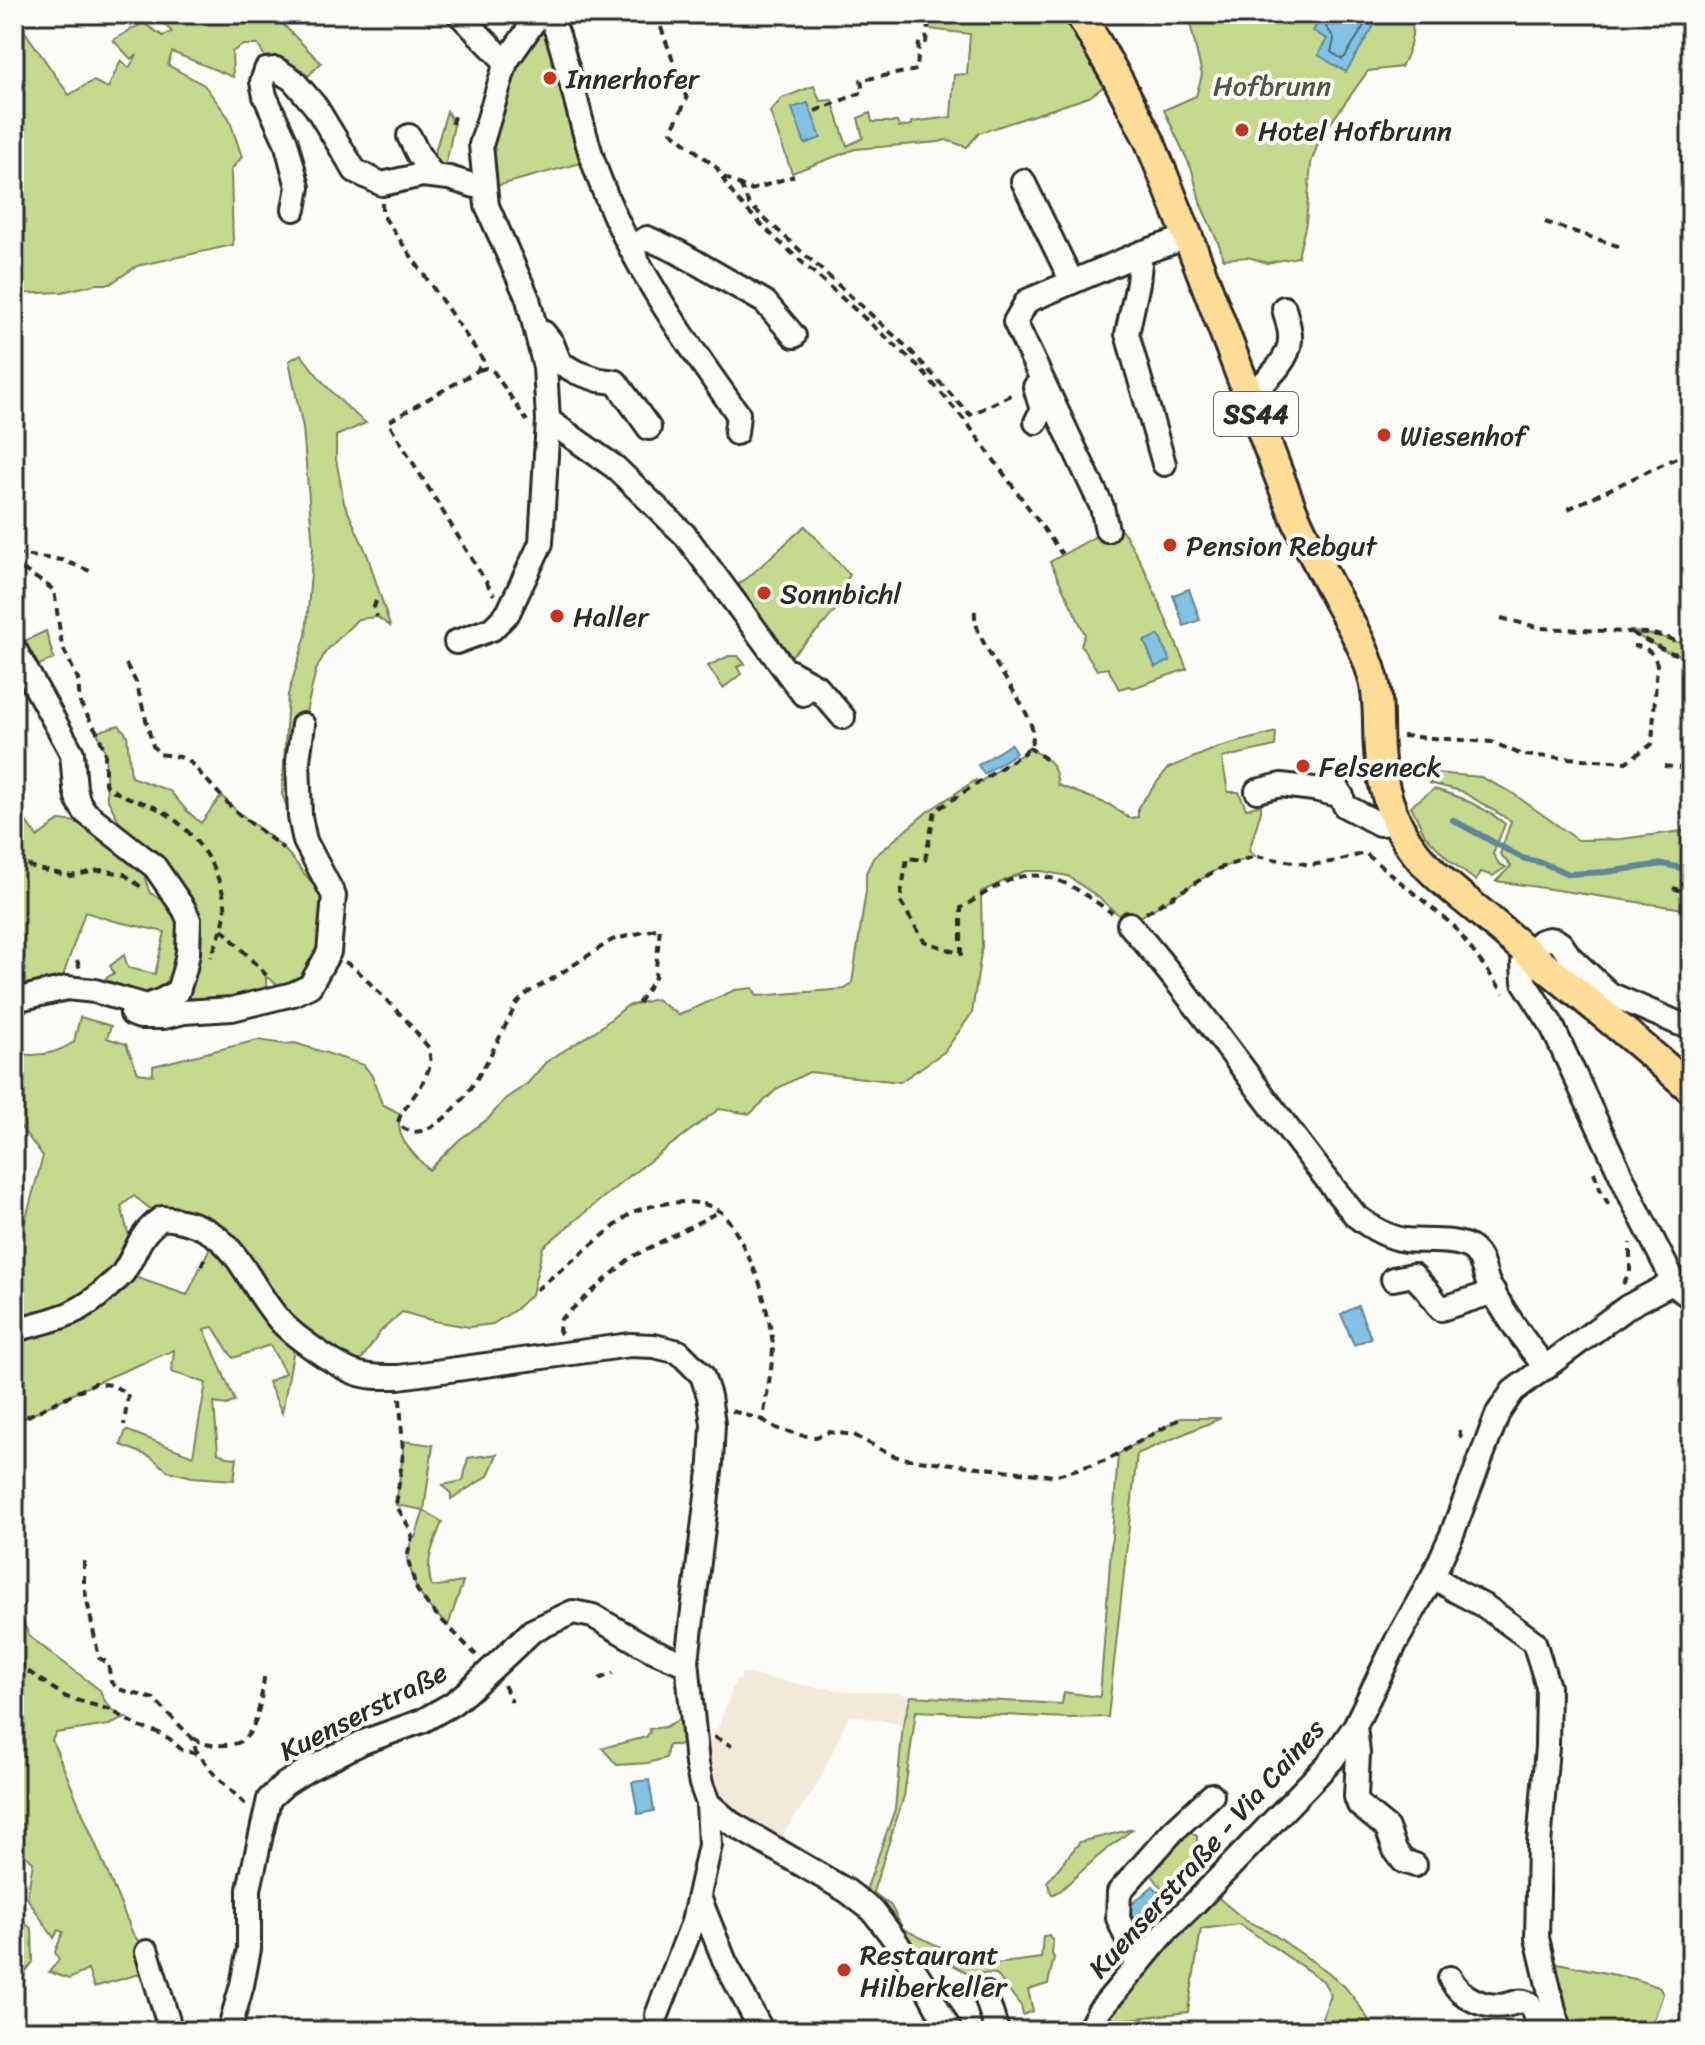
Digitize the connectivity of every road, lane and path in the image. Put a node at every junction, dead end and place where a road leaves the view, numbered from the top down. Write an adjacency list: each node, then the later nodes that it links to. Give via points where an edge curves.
1 (459, 14): 7 (street)
2 (539, 14): 7 (street)
3 (549, 14): 22 (street, via 590,153)
4 (656, 14): 13 (path, via 687,99 671,131)
5 (939, 14): 8 (path, via 928,26 926,42 919,42 917,70 861,80 863,92)
6 (1080, 14): 21 (main road, SS44, via 1149,140)
7 (506, 62): 18 (street, via 481,145)
8 (815, 111)
9 (454, 116): 10 (path)
10 (452, 124)
11 (409, 136): 12 (street)
12 (433, 176): 16 (street); 18 (street)
13 (722, 176): 17 (path); 42 (path, via 775,238 917,365 967,423)
14 (794, 176): 17 (path, via 751,190)
15 (1023, 181): 25 (street)
16 (382, 184): 19 (street, via 355,171 293,80 276,69 266,70 265,96 286,142 298,187); 30 (path, via 382,214 483,360)
17 (740, 185): 31 (path, via 749,204 909,349 970,415)
18 (485, 189): 28 (street, via 487,206)
19 (294, 209)
20 (1545, 222): 23 (path)
21 (1188, 237): 24 (street); 32 (main road, SS44)
22 (630, 247): 29 (street, via 647,238 678,252 765,302); 36 (street, via 646,280 738,414)
23 (1624, 248)
24 (1141, 253): 25 (street); 39 (street, via 1127,334)
25 (1072, 282): 27 (street, via 1027,301)
26 (1284, 308): 32 (street, via 1289,347)
27 (1022, 309): 31 (street, via 1004,327); 41 (street, via 1015,322 1102,507)
28 (533, 319): 33 (street, via 545,367); 35 (street, via 560,363 616,382)
29 (794, 336)
30 (477, 371): 37 (path, via 494,372); 47 (path, via 388,422)
31 (1033, 382): 34 (street, via 1042,410)
32 (1249, 397): 69 (main road, SS44, via 1302,533 1360,641 1374,679 1379,753)
33 (548, 420): 37 (street); 57 (street, via 616,468 685,535)
34 (1036, 422)
35 (649, 428)
36 (736, 433)
37 (547, 443): 47 (street, via 541,543)
38 (1691, 451): 40 (path)
39 (1164, 464)
40 (1568, 509)
41 (1107, 530)
42 (1062, 554)
43 (14, 556): 44 (path, via 62,560); 79 (path, via 21,568 54,590 62,646 78,679 80,703 105,751 105,784 132,801 159,809 195,839 214,866 225,905 222,929 265,976)
44 (95, 573)
45 (376, 601): 48 (path)
46 (975, 611): 62 (path, via 979,635 1032,724)
47 (508, 613): 51 (street, via 492,629)
48 (377, 617)
49 (1501, 618): 50 (path, via 1541,628)
50 (1630, 632): 53 (path); 55 (path)
51 (456, 642)
52 (1633, 646): 61 (path, via 1647,650 1657,664 1652,744 1626,762 1522,755 1492,742)
53 (1691, 647)
54 (14, 648): 78 (street, via 72,753 75,788 85,812 155,867 189,920 178,991 146,1006)
55 (1691, 658)
56 (126, 664): 70 (path, via 159,754 190,762 234,810)
57 (786, 670): 58 (street); 59 (street, via 816,686)
58 (803, 694)
59 (843, 717)
60 (303, 725): 76 (street, via 300,817 305,841 334,896)
61 (1401, 736)
62 (1028, 747): 63 (path); 75 (path, via 935,811 925,860 907,858 900,901 924,941 961,954 961,908 1015,878 1031,875 1076,888)
63 (1046, 759)
64 (1664, 766): 65 (path)
65 (1691, 769)
66 (1332, 774): 68 (street)
67 (1257, 791): 68 (street, via 1281,785)
68 (1342, 796): 69 (street, via 1345,806 1379,824)
69 (1396, 823): 77 (main road, SS44, via 1427,866)
70 (289, 856)
71 (14, 860): 73 (path, via 71,876 100,870 124,874)
72 (1673, 888): 74 (path)
73 (150, 893)
74 (1691, 894)
75 (1129, 924): 82 (path, via 1218,869 1255,856 1311,865 1365,853 1454,926); 94 (street, via 1356,1216 1403,1239 1460,1243 1472,1249)
76 (329, 952): 79 (street); 83 (path, via 354,967 429,1048 431,1064 398,1122 416,1132 453,1112 467,1095 517,1003 529,992 612,940 660,928 655,977)
77 (1527, 953): 80 (street, via 1541,941 1555,940); 86 (main road, SS44); 92 (street, via 1524,982 1551,1024)
78 (81, 990): 79 (street, via 100,1004 140,1017 232,1009); 81 (street, via 67,988)
79 (302, 990)
80 (1610, 994): 84 (street); 85 (street, via 1652,1023)
81 (14, 1000)
82 (1510, 1001)
83 (636, 1007)
84 (1691, 1026)
85 (1691, 1040)
86 (1691, 1089)
87 (1589, 1160): 89 (path)
88 (719, 1211): 93 (path, via 679,1202 632,1212); 98 (path, via 630,1258 561,1319 559,1330); 101 (path, via 760,1283 773,1345 763,1420 776,1428 816,1437 829,1432 854,1435 901,1458 1054,1476 1107,1460)
89 (1615, 1216)
90 (1631, 1243): 95 (path, via 1630,1272)
91 (1393, 1279): 94 (street, via 1413,1275 1441,1309)
92 (1672, 1283): 96 (street); 99 (street, Kuenserstraße - Via Caines, via 1627,1307)
93 (536, 1290)
94 (1494, 1292): 99 (street)
95 (1618, 1292)
96 (1691, 1298)
97 (14, 1330): 98 (street, via 66,1317 97,1298 122,1273 148,1228 162,1218 192,1222 226,1243 281,1322 360,1375 399,1377)
98 (571, 1354): 107 (street, via 654,1346 679,1352 702,1375 713,1424 712,1454)
99 (1546, 1368): 105 (street, Kuenserstraße - Via Caines, via 1513,1391 1498,1413)
100 (400, 1398): 108 (path, via 403,1454 396,1505 412,1537 407,1558 417,1590)
101 (1181, 1418)
102 (14, 1423): 103 (path, via 95,1383 128,1394)
103 (124, 1425)
104 (84, 1561): 114 (path, via 99,1658 108,1663 111,1682 154,1699)
105 (1433, 1576): 112 (street, Kuenserstraße - Via Caines); 127 (street, via 1534,1642 1548,1687 1537,1938)
106 (14, 1648): 116 (path, via 23,1668 66,1697 111,1710)
107 (687, 1665): 108 (street, Kuenserstraße, via 593,1616 573,1612 532,1631); 118 (street, via 697,1764)
108 (491, 1670): 119 (street, Kuenserstraße, via 452,1704 422,1721 363,1742 285,1784 269,1799)
109 (265, 1672): 114 (path, via 257,1717 243,1740 204,1745)
110 (613, 1673): 111 (path)
111 (599, 1679)
112 (1355, 1726): 120 (street, via 1359,1805 1387,1828 1403,1861); 123 (street, Kuenserstraße - Via Caines, via 1332,1760)
113 (708, 1734): 115 (path)
114 (191, 1737): 116 (path)
115 (732, 1746)
116 (199, 1755): 119 (path, via 235,1795)
117 (1212, 1795): 123 (street, via 1119,1892 1118,1918)
118 (708, 1803): 121 (street, via 710,1845); 131 (street, via 731,1823 873,1911)
119 (265, 1817): 129 (street, Kuenserstraße, via 249,1889 249,1949)
120 (1415, 1865)
121 (699, 1897): 126 (street); 130 (street, via 725,1962)
122 (147, 1952): 128 (street)
123 (1138, 1965): 133 (street, Kuenserstraße - Via Caines)
124 (1450, 1978): 127 (street, via 1464,1996 1503,2006 1519,2000 1530,2004 1536,2018)
125 (985, 1993): 132 (street)
126 (657, 2015)
127 (1559, 2029)
128 (171, 2031)
129 (229, 2031)
130 (762, 2031)
131 (950, 2031)
132 (997, 2031)
133 (1088, 2031)

